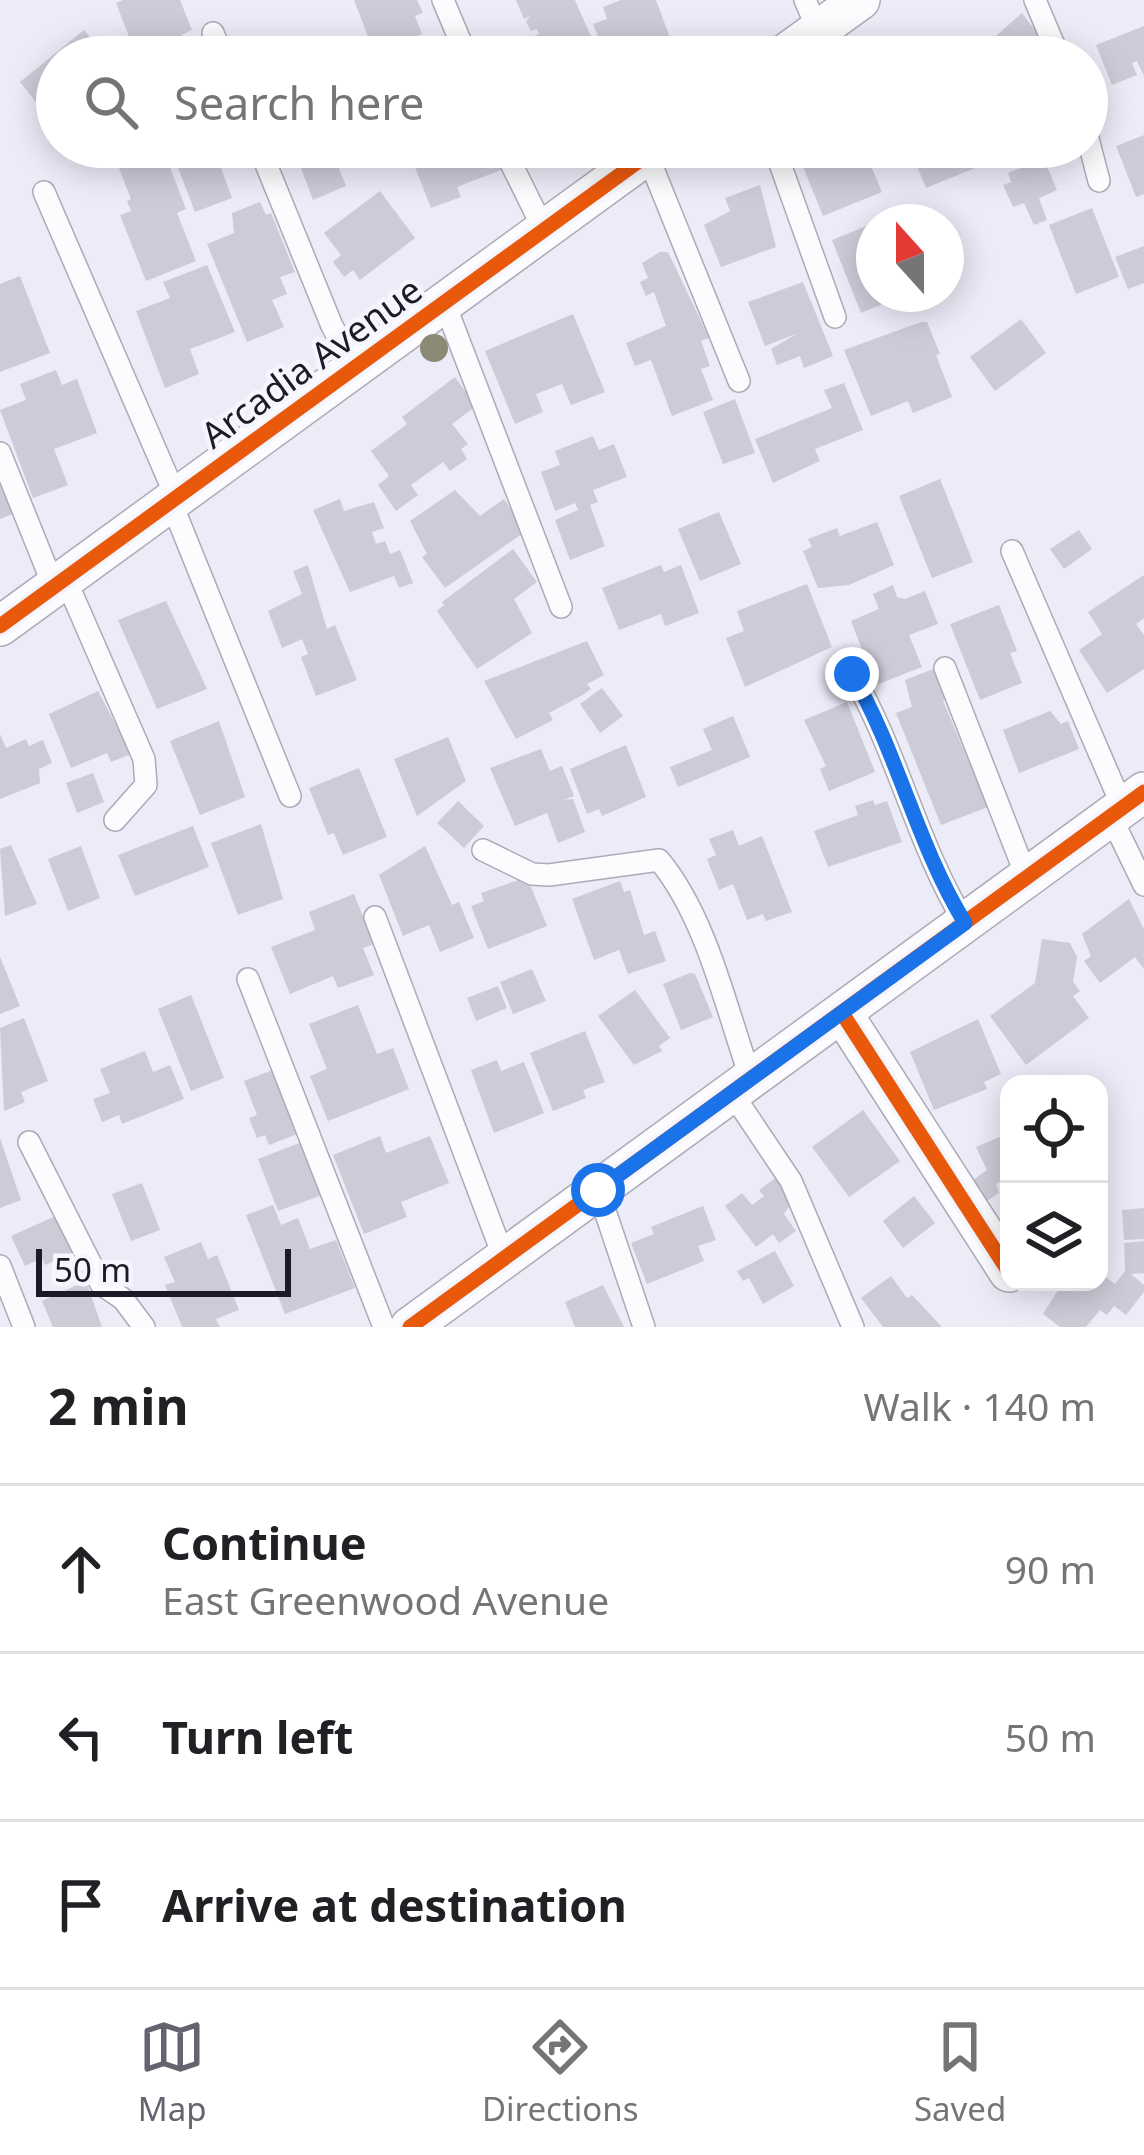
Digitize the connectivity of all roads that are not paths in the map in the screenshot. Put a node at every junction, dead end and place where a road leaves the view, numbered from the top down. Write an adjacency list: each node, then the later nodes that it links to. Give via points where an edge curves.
1 (443, 0): 7 (lane)
2 (860, 0): 4 (street)
3 (1035, 0): 8 (lane)
4 (812, 15)
5 (213, 33): 6 (lane)
6 (214, 36)
7 (458, 36)
8 (1050, 36)
9 (268, 168): 20 (lane)
10 (513, 168): 17 (lane)
11 (629, 168): 17 (street, Arcadia Avenue)
12 (658, 168): 21 (lane)
13 (782, 168): 19 (lane)
14 (1096, 168): 15 (lane)
15 (1099, 181)
16 (44, 192): 23 (lane)
17 (544, 230): 18 (street, Arcadia Avenue)
18 (444, 302): 20 (street, Arcadia Avenue); 26 (lane)
19 (835, 316)
20 (356, 367): 23 (street, Arcadia Avenue)
21 (739, 381)
22 (0, 453): 25 (lane)
23 (174, 499): 25 (street, Arcadia Avenue); 30 (lane)
24 (1012, 551): 31 (lane)
25 (60, 582): 27 (street, Arcadia Avenue); 32 (lane, via 144,759 146,785)
26 (561, 607)
27 (0, 626)
28 (946, 668): 34 (lane)
29 (852, 674): 37 (lane, via 940,883)
30 (290, 796)
31 (1126, 806): 34 (street); 35 (lane)
32 (115, 820)
33 (483, 850): 40 (lane, via 532,874 659,860 705,950)
34 (1027, 878): 37 (street)
35 (1144, 885)
36 (375, 917): 43 (lane)
37 (965, 923): 39 (street)
38 (248, 979): 48 (lane)
39 (842, 1013): 40 (street); 44 (street)
40 (742, 1086): 42 (street); 51 (lane)
41 (29, 1142): 47 (lane, via 101,1284)
42 (598, 1190): 43 (street); 50 (lane)
43 (504, 1258): 49 (street)
44 (1000, 1258)
45 (0, 1266): 46 (lane)
46 (24, 1327)
47 (144, 1327)
48 (384, 1327)
49 (410, 1327)
50 (644, 1327)
51 (853, 1327)

